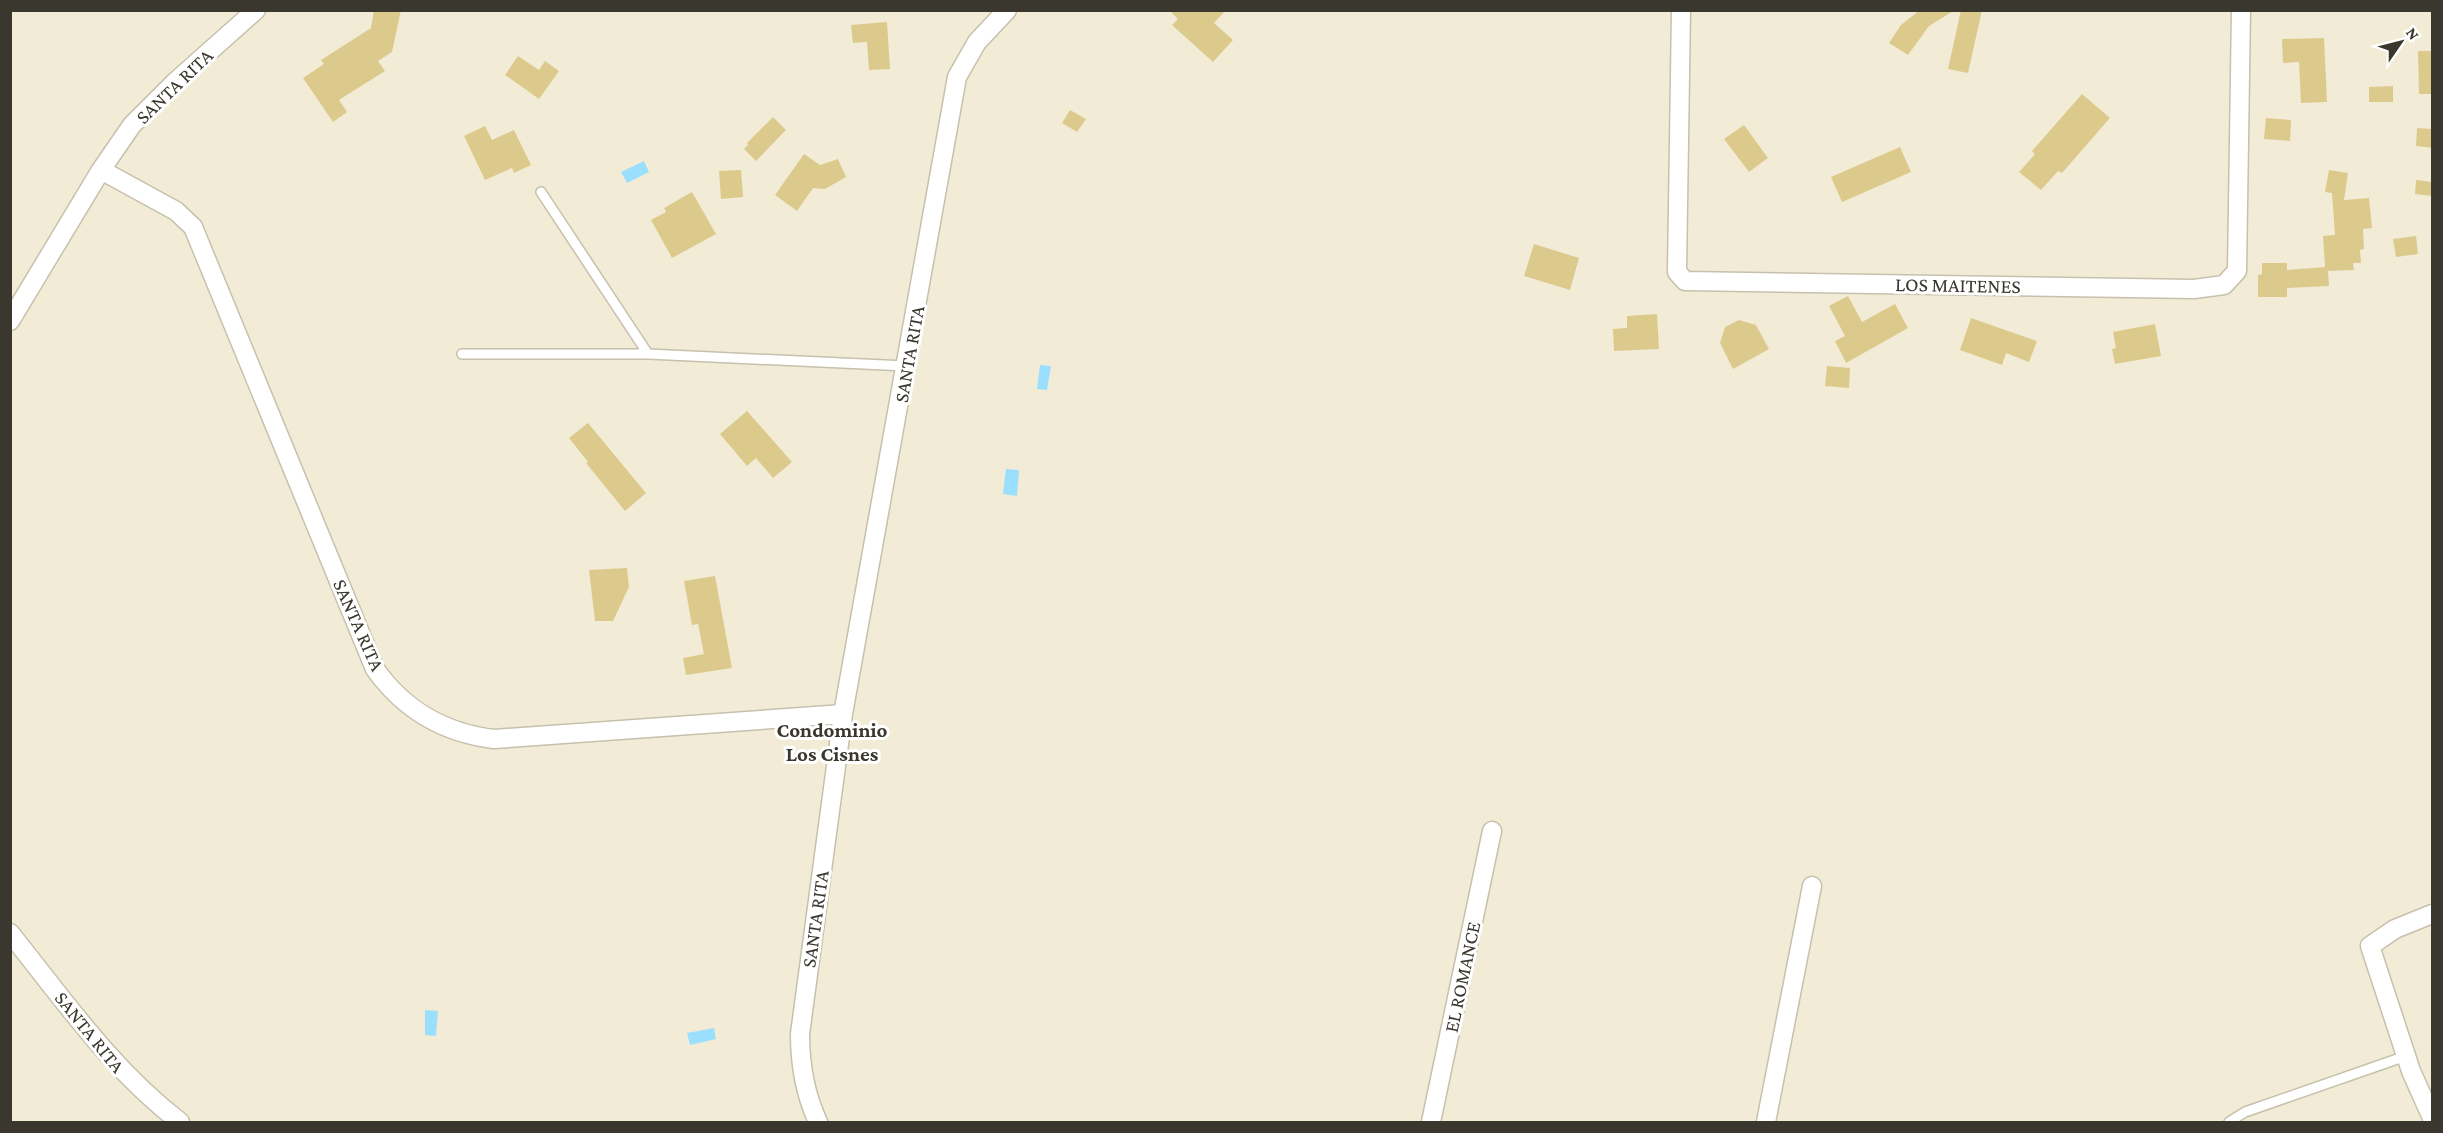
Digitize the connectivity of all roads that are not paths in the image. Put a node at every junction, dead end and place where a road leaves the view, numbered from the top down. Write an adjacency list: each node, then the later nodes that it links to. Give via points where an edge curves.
1 (256, 10): 5 (street, SANTA RITA, via 132,125)
2 (1007, 10): 10 (street, SANTA RITA, via 977,42 957,77)
3 (1681, 10): 4 (street, LOS MAITENES, via 1677,272 1685,281 2194,289 2224,285 2237,271)
4 (2241, 10)
5 (101, 170): 7 (street, SANTA RITA); 11 (street, SANTA RITA, via 176,211 193,227 375,669 416,712 456,732 494,740)
6 (541, 192): 9 (lane)
7 (10, 321)
8 (462, 354): 9 (lane)
9 (648, 354): 10 (lane)
10 (907, 366): 11 (street, SANTA RITA)
11 (843, 714): 19 (street, SANTA RITA, via 800,1034 806,1092)
12 (1492, 831): 20 (street, EL ROMANCE)
13 (1812, 886): 21 (street)
14 (2433, 914): 16 (street, via 2395,929 2370,946)
15 (10, 933): 18 (street, SANTA RITA, via 111,1059)
16 (2406, 1056): 17 (street); 22 (lane, via 2245,1112)
17 (2433, 1118)
18 (180, 1122)
19 (818, 1122)
20 (1431, 1122)
21 (1766, 1122)
22 (2229, 1122)

